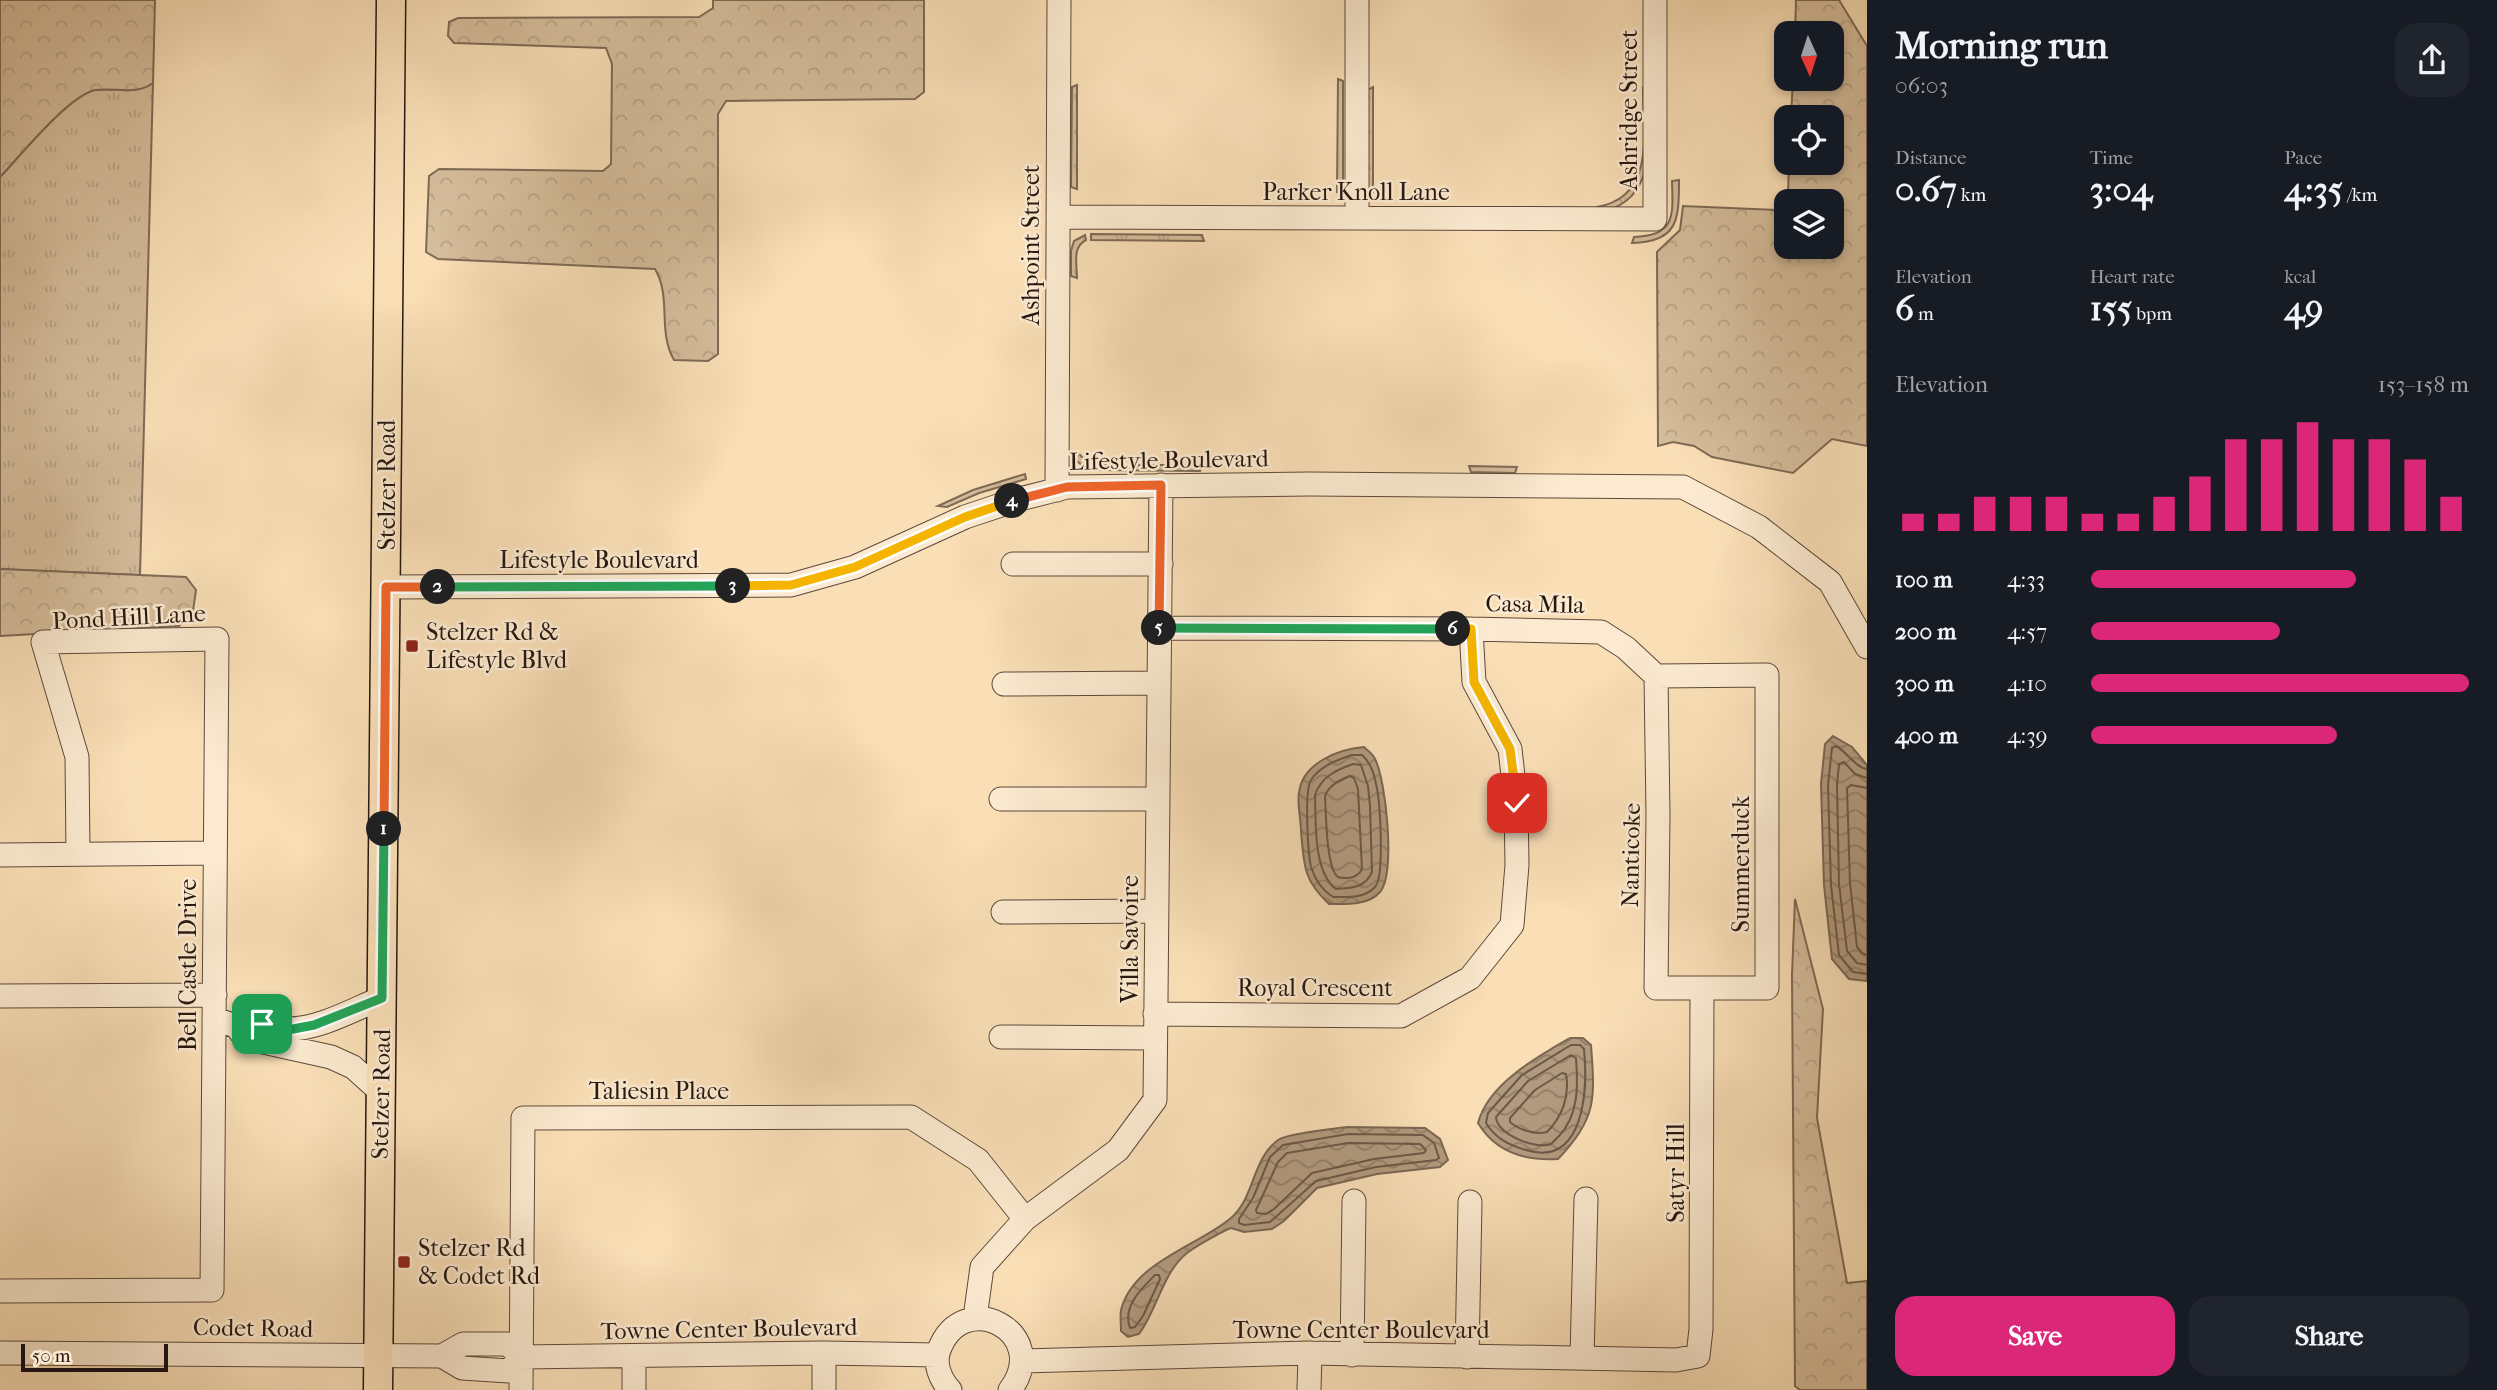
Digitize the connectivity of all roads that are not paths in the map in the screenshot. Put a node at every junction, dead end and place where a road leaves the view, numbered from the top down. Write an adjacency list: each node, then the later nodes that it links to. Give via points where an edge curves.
1 (391, 0): 12 (main road, Stelzer Road)
2 (1059, 0): 5 (street, Ashpoint Street)
3 (1357, 0): 6 (street)
4 (1655, 0): 7 (street, Ashridge Street)
5 (1058, 217): 6 (street, Parker Knoll Lane); 9 (street, Ashpoint Street)
6 (1357, 218): 7 (street, Parker Knoll Lane)
7 (1655, 219)
8 (1161, 485): 9 (street, Lifestyle Boulevard); 11 (street, Villa Savoire); 16 (street, Lifestyle Boulevard, via 1683,487 1759,527 1830,582)
9 (1057, 490): 12 (street, Lifestyle Boulevard, via 965,517 855,567 791,585)
10 (1013, 564): 11 (street)
11 (1161, 564): 13 (street, Villa Savoire)
12 (386, 587): 30 (main road, Stelzer Road)
13 (1159, 628): 14 (street, Casa Mila); 18 (street, Villa Savoire)
14 (1471, 629): 17 (street, Casa Mila, via 1601,632); 31 (street, Royal Crescent, via 1474,682 1510,749 1517,803 1517,865 1512,925 1470,978 1401,1016)
15 (217, 639): 22 (street, Bell Castle Drive); 23 (street, Pond Hill Lane, via 43,642 77,757)
16 (1867, 647)
17 (1656, 676): 27 (street, Nanticoke, via 1656,988); 27 (street, Summerduck, via 1767,675 1767,988)
18 (1157, 683): 19 (street); 21 (street, Villa Savoire)
19 (1004, 684)
20 (1001, 799): 21 (street)
21 (1157, 799): 25 (street, Villa Savoire)
22 (215, 853): 23 (street); 28 (street, Bell Castle Drive)
23 (78, 854): 24 (street)
24 (0, 855)
25 (1156, 911): 26 (street); 31 (street, Villa Savoire)
26 (1003, 912)
27 (1702, 989): 49 (street, Satyr Hill)
28 (215, 995): 29 (street); 32 (street, Bell Castle Drive)
29 (0, 996)
30 (382, 998): 32 (street, via 314,1025 288,1030 247,1017); 35 (main road, Stelzer Road)
31 (1155, 1014): 34 (street, Villa Savoire)
32 (225, 1023): 35 (street, via 245,1038 331,1056 352,1066); 40 (street, Bell Castle Drive, via 212,1290)
33 (1001, 1037): 34 (street)
34 (1155, 1038): 39 (street, Villa Savoire, via 1155,1100 1118,1150)
35 (382, 1093): 45 (main road, Stelzer Road)
36 (1586, 1199): 52 (street)
37 (1354, 1201): 46 (street)
38 (1470, 1202): 51 (street)
39 (1026, 1219): 41 (street, Villa Savoire, via 982,1267); 50 (street, Taliesin Place, via 978,1160 911,1116 523,1118)
40 (0, 1291)
41 (975, 1318): 48 (street, via 957,1324 944,1338); 53 (street, via 999,1322 1016,1338)
42 (0, 1353): 45 (street, Codet Road)
43 (824, 1353): 47 (street, Towne Center Boulevard); 48 (street, Towne Center Boulevard); 58 (street)
44 (1310, 1353): 46 (street, Towne Center Boulevard); 53 (street, Towne Center Boulevard); 60 (street)
45 (379, 1355): 50 (street, Towne Center Boulevard, via 442,1356 463,1344 508,1344); 55 (main road, Stelzer Road)
46 (1352, 1355): 51 (street, Towne Center Boulevard)
47 (634, 1356): 50 (street, Towne Center Boulevard); 57 (street)
48 (937, 1356): 54 (street)
49 (1698, 1356): 52 (street, Towne Center Boulevard, via 1676,1360)
50 (521, 1357): 56 (street, Taliesin Place)
51 (1467, 1357): 52 (street, Towne Center Boulevard)
52 (1582, 1358)
53 (1023, 1360): 59 (street, via 1020,1376)
54 (946, 1388)
55 (378, 1390)
56 (521, 1390)
57 (634, 1390)
58 (824, 1390)
59 (1010, 1390)
60 (1309, 1390)

